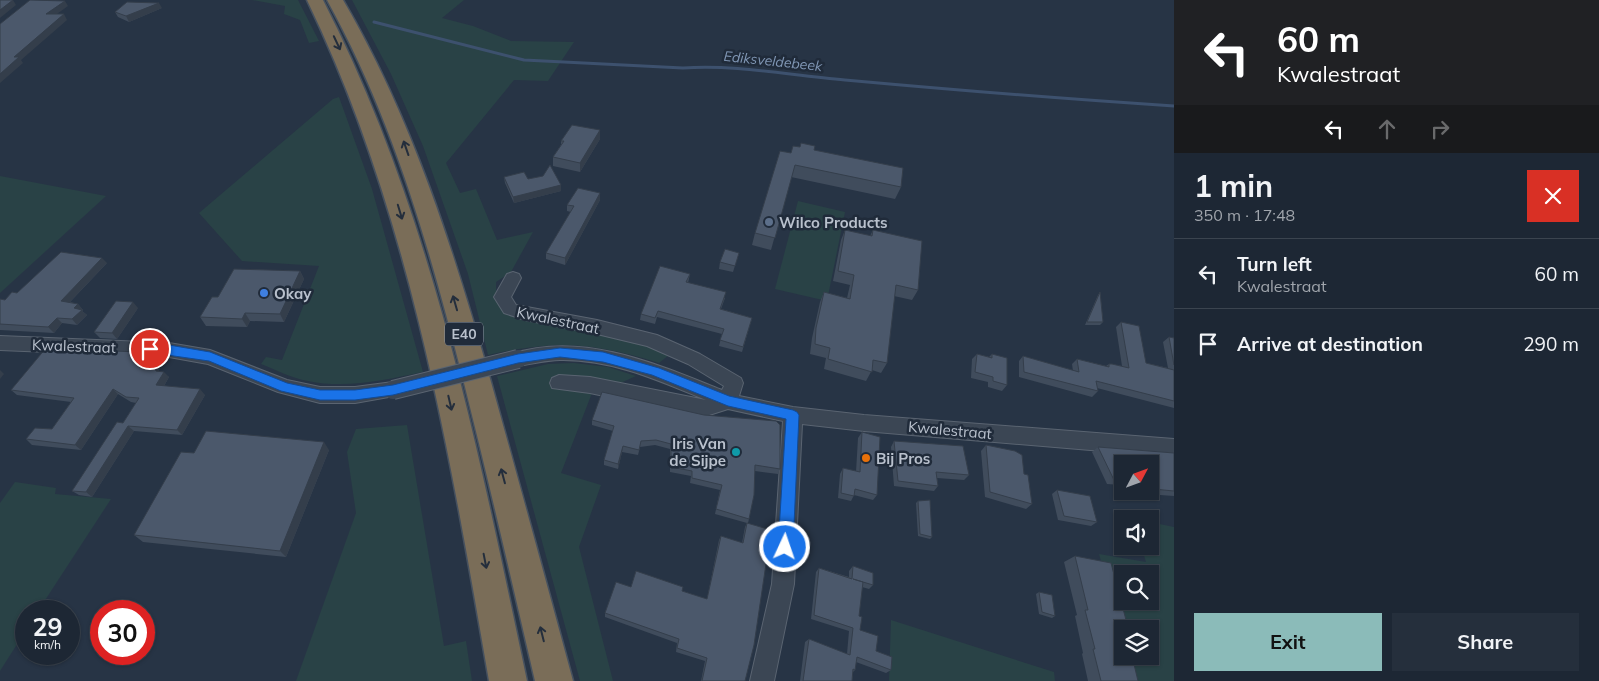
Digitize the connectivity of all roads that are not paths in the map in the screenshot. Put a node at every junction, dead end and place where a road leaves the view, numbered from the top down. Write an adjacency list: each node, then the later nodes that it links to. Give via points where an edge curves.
1 (315, 0): 9 (highway, E40, one-way to 9, via 338,43 378,140 406,229 475,507)
2 (335, 0): 10 (highway, E40, one-way to 2, via 504,483 432,224 401,135 357,38)
3 (513, 278): 6 (street, Kwalestraat, via 502,297 510,310 651,340 694,359 734,383)
4 (0, 343): 6 (street, Kwalestraat, bridge, via 169,350 210,357 286,387 320,395 393,390 560,352 603,357 655,371)
5 (559, 383): 6 (street, Kwalestraat, via 590,385 703,409)
6 (728, 401): 7 (street, Kwalestraat)
7 (793, 415): 8 (street, Kwalestraat); 11 (street, via 783,584)
8 (1174, 448)
9 (508, 681)
10 (554, 681)
11 (762, 681)

